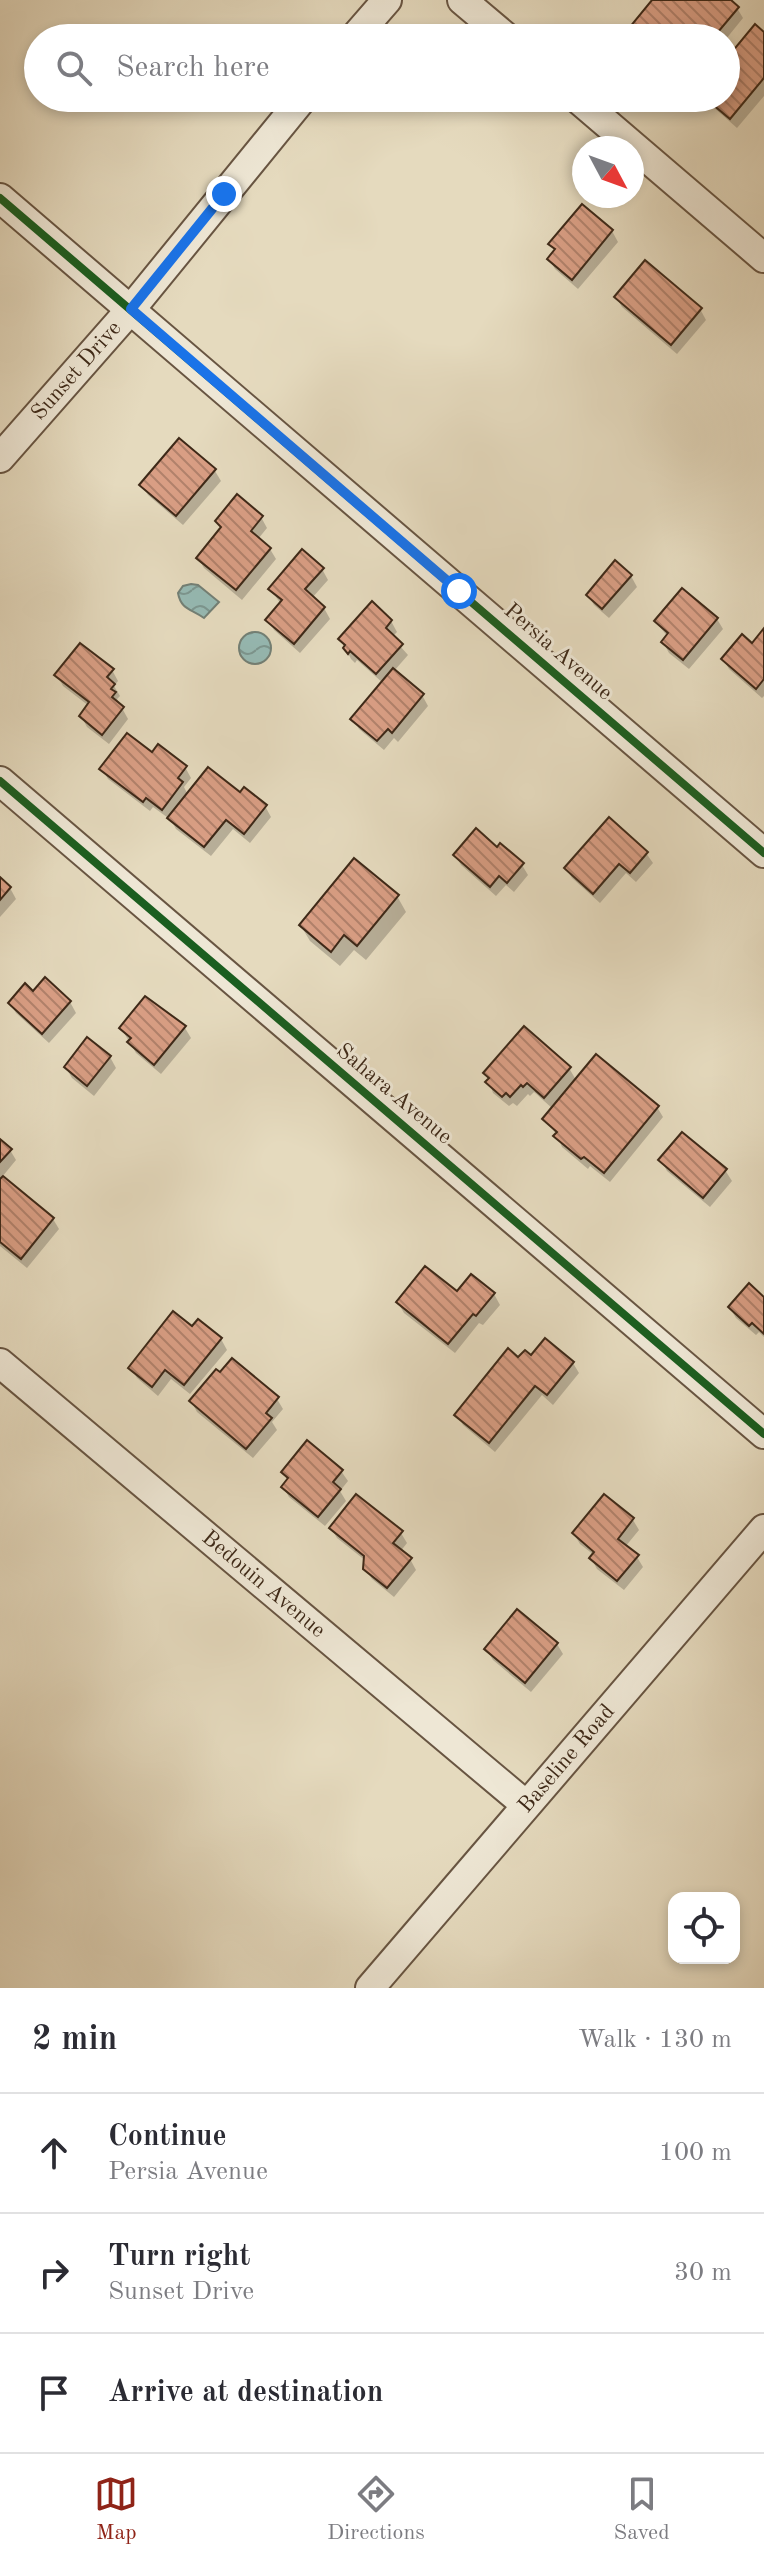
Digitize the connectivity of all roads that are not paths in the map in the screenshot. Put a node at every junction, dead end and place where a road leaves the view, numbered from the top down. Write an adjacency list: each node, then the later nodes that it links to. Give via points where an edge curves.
1 (387, 0): 3 (street)
2 (462, 0): 4 (street)
3 (366, 24)
4 (490, 24)
5 (292, 112): 9 (street, Sunset Drive)
6 (593, 112): 8 (street)
7 (0, 198): 9 (street, Persia Avenue)
8 (764, 258)
9 (131, 309): 10 (street, Sunset Drive); 12 (street, Persia Avenue)
10 (0, 458)
11 (0, 781): 14 (street, Sahara Avenue)
12 (764, 853)
13 (0, 1363): 16 (street, Bedouin Avenue)
14 (764, 1434)
15 (764, 1529): 16 (street, Baseline Road)
16 (526, 1805): 17 (street, Baseline Road)
17 (370, 1988)

